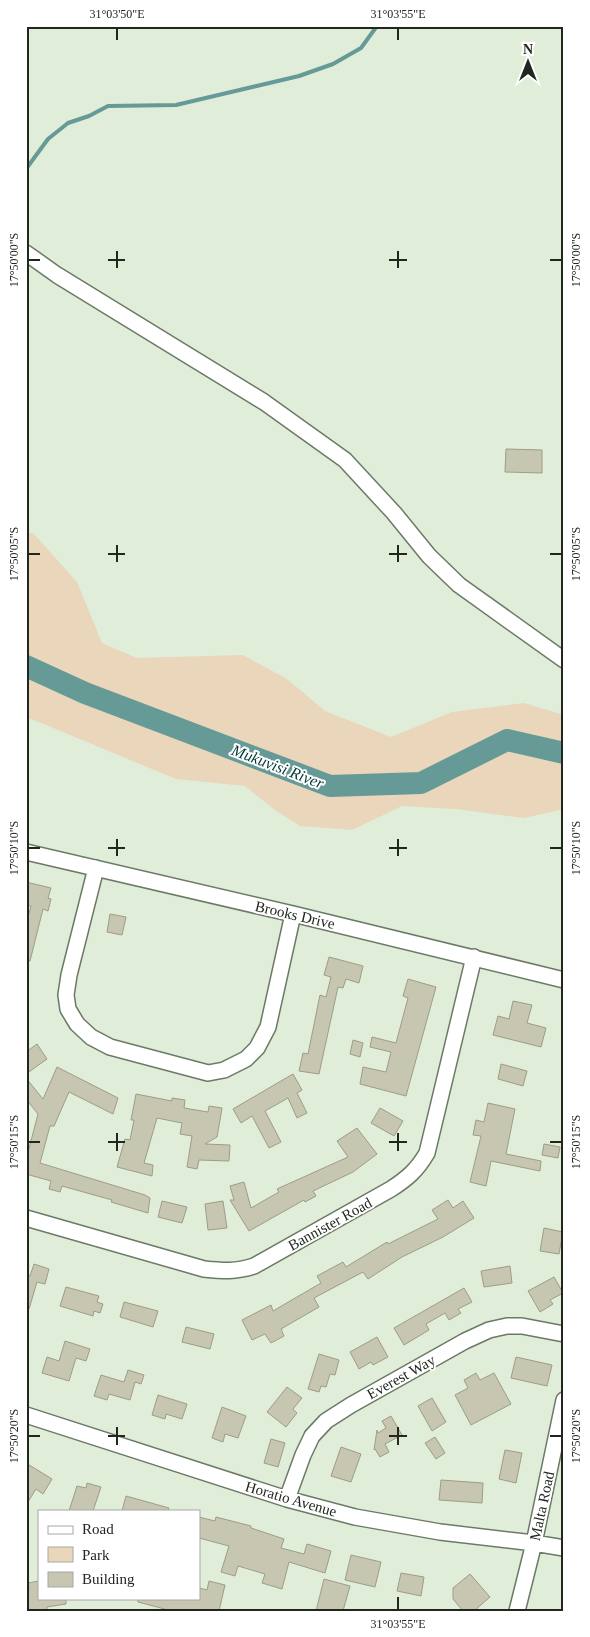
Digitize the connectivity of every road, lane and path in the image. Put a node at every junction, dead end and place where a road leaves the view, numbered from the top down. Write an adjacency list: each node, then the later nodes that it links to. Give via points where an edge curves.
1 (26, 253): 2 (street, via 264,402 345,460 429,556 459,585)
2 (564, 660)
3 (26, 852): 4 (street, Brooks Drive)
4 (96, 868): 5 (street, Brooks Drive); 5 (street, via 69,974 68,1009 77,1024 91,1037 110,1047 208,1072 224,1070 246,1059 257,1048 268,1027)
5 (293, 914): 6 (street, Brooks Drive)
6 (474, 957): 7 (street, Brooks Drive); 8 (street, Bannister Road, via 427,1153 406,1180 391,1189 254,1266 225,1272 204,1269)
7 (564, 980)
8 (26, 1218)
9 (564, 1334): 12 (street, Everest Way, via 522,1326 490,1330 351,1405 326,1421 312,1436)
10 (564, 1400): 13 (street, Malta Road)
11 (26, 1415): 12 (street, Horatio Avenue)
12 (287, 1499): 13 (street, Horatio Avenue, via 398,1525)
13 (534, 1543): 14 (street, Horatio Avenue); 15 (street, Malta Road)
14 (564, 1548)
15 (517, 1611)

